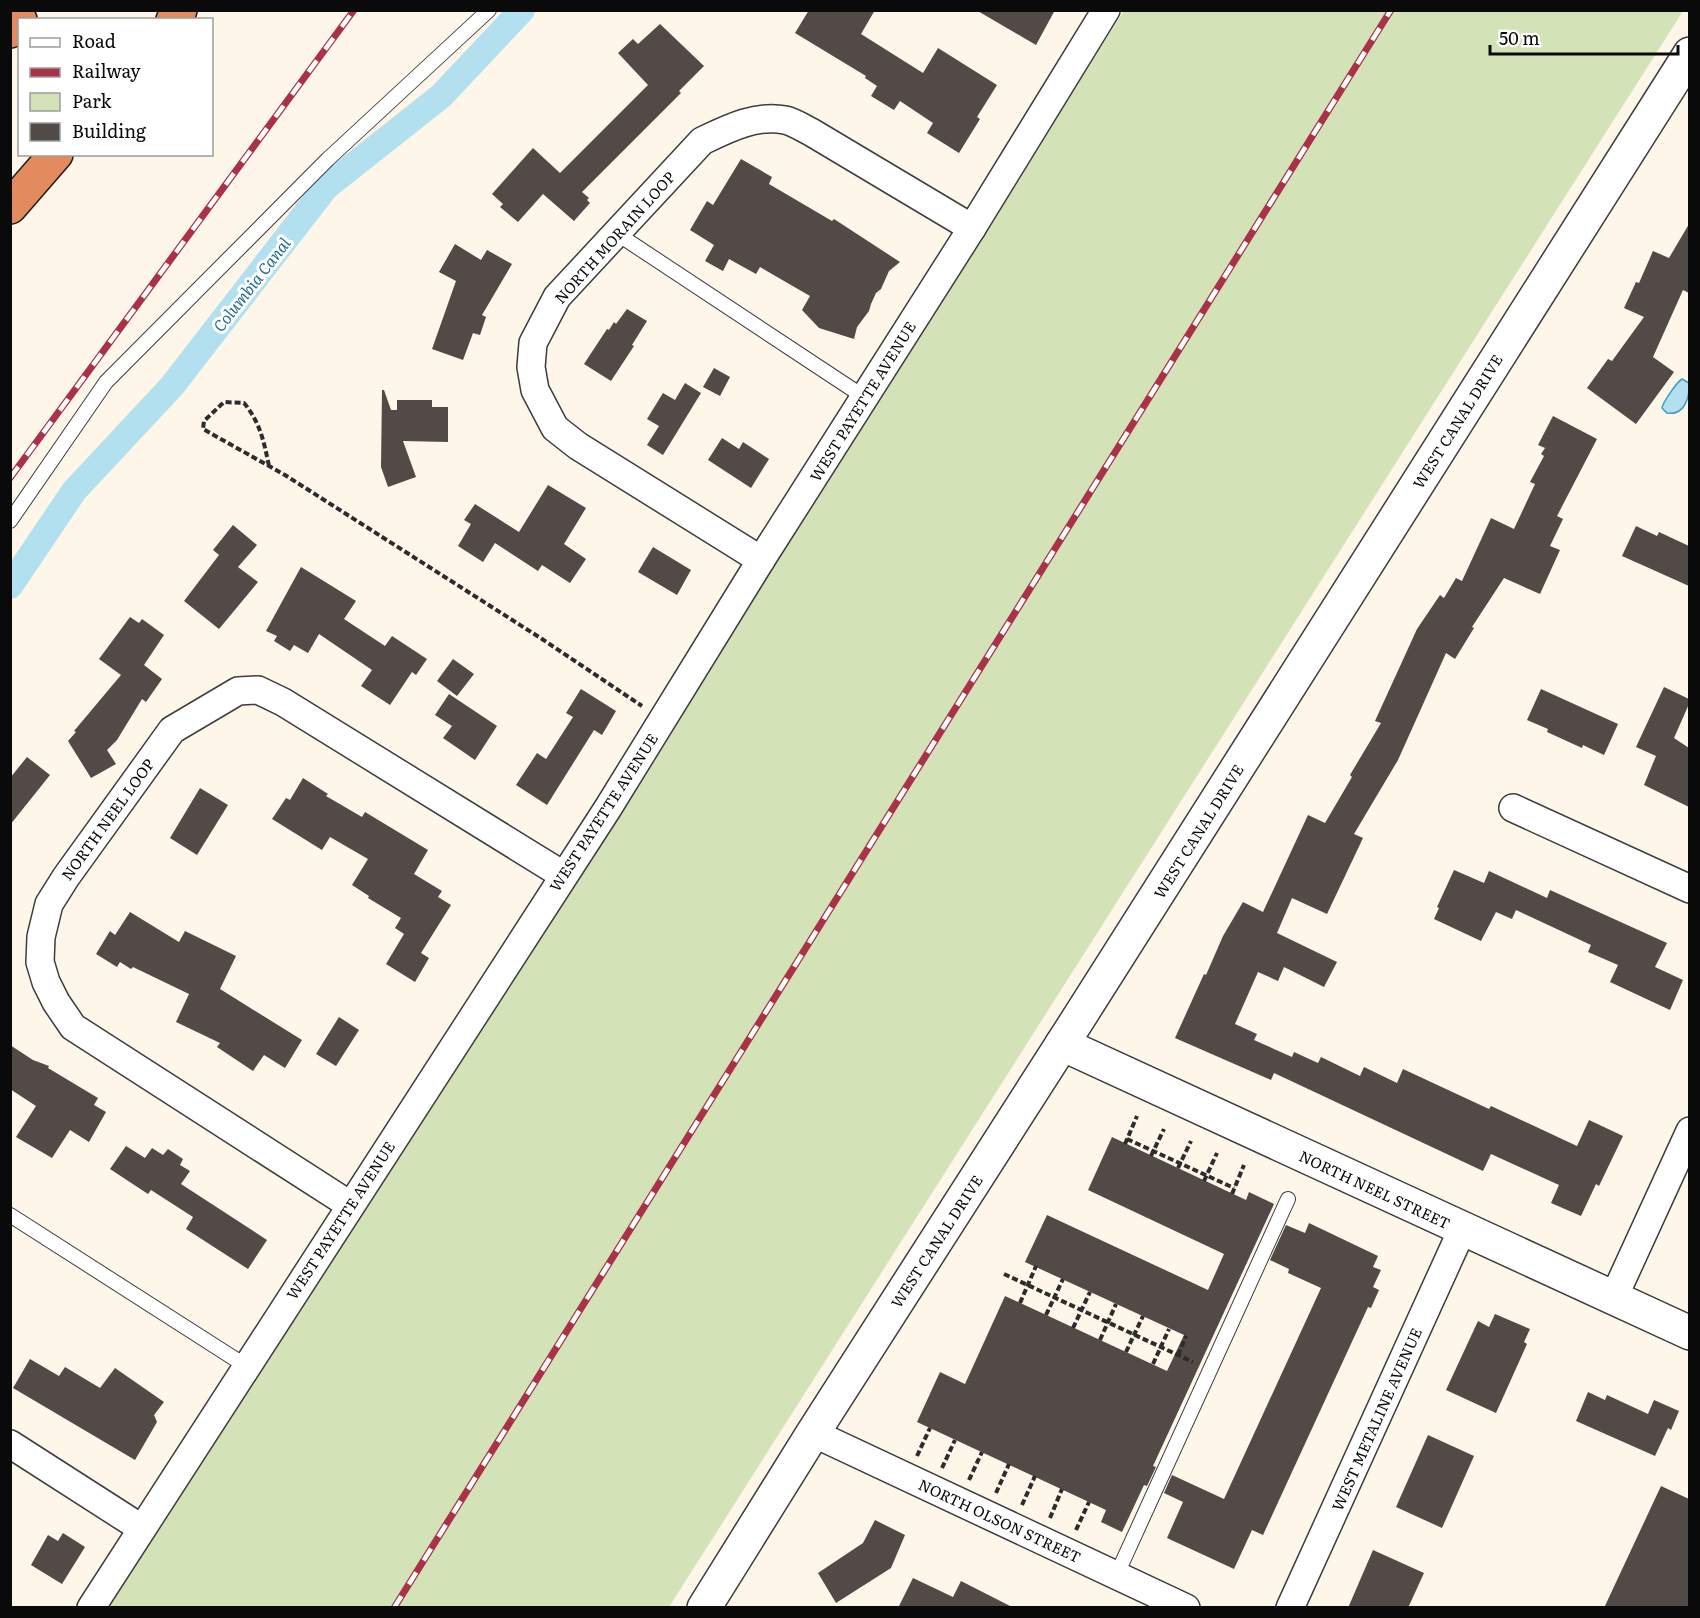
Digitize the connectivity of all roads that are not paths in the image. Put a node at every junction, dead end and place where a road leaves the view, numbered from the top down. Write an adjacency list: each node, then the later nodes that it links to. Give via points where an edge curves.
1 (489, 10): 9 (lane, via 328,159 106,382)
2 (1106, 10): 6 (street, WEST PAYETTE AVENUE)
3 (1689, 54): 14 (street, WEST CANAL DRIVE)
4 (54, 156): 5 (highway)
5 (10, 207)
6 (972, 228): 7 (street, NORTH MORAIN LOOP, via 812,132 785,120 755,120 702,141); 8 (street, WEST PAYETTE AVENUE)
7 (616, 233): 8 (lane); 10 (street, NORTH MORAIN LOOP, via 556,297 541,326 533,344 535,390 555,428 578,446)
8 (864, 397): 10 (street, WEST PAYETTE AVENUE)
9 (10, 521)
10 (761, 560): 12 (street, WEST PAYETTE AVENUE)
11 (1513, 808): 13 (street)
12 (563, 875): 17 (street, WEST PAYETTE AVENUE); 17 (street, NORTH NEEL LOOP, via 258,690 238,691 172,730 66,877 49,904 40,962 56,1002 73,1027)
13 (1689, 889)
14 (1062, 1044): 19 (street, NORTH NEEL STREET); 23 (street, WEST CANAL DRIVE)
15 (1689, 1131): 20 (street)
16 (1288, 1199): 26 (lane)
17 (350, 1205): 22 (street, WEST PAYETTE AVENUE)
18 (10, 1215): 22 (lane)
19 (1461, 1230): 20 (street, NORTH NEEL STREET); 30 (street, WEST METALINE AVENUE)
20 (1613, 1299): 21 (street, NORTH NEEL STREET)
21 (1689, 1333)
22 (246, 1366): 25 (street, WEST PAYETTE AVENUE)
23 (813, 1433): 26 (street, NORTH OLSON STREET); 28 (street, WEST CANAL DRIVE)
24 (10, 1444): 25 (street)
25 (141, 1528): 27 (street, WEST PAYETTE AVENUE)
26 (1117, 1574): 29 (street, NORTH OLSON STREET)
27 (91, 1608)
28 (704, 1608)
29 (1186, 1608)
30 (1290, 1608)

